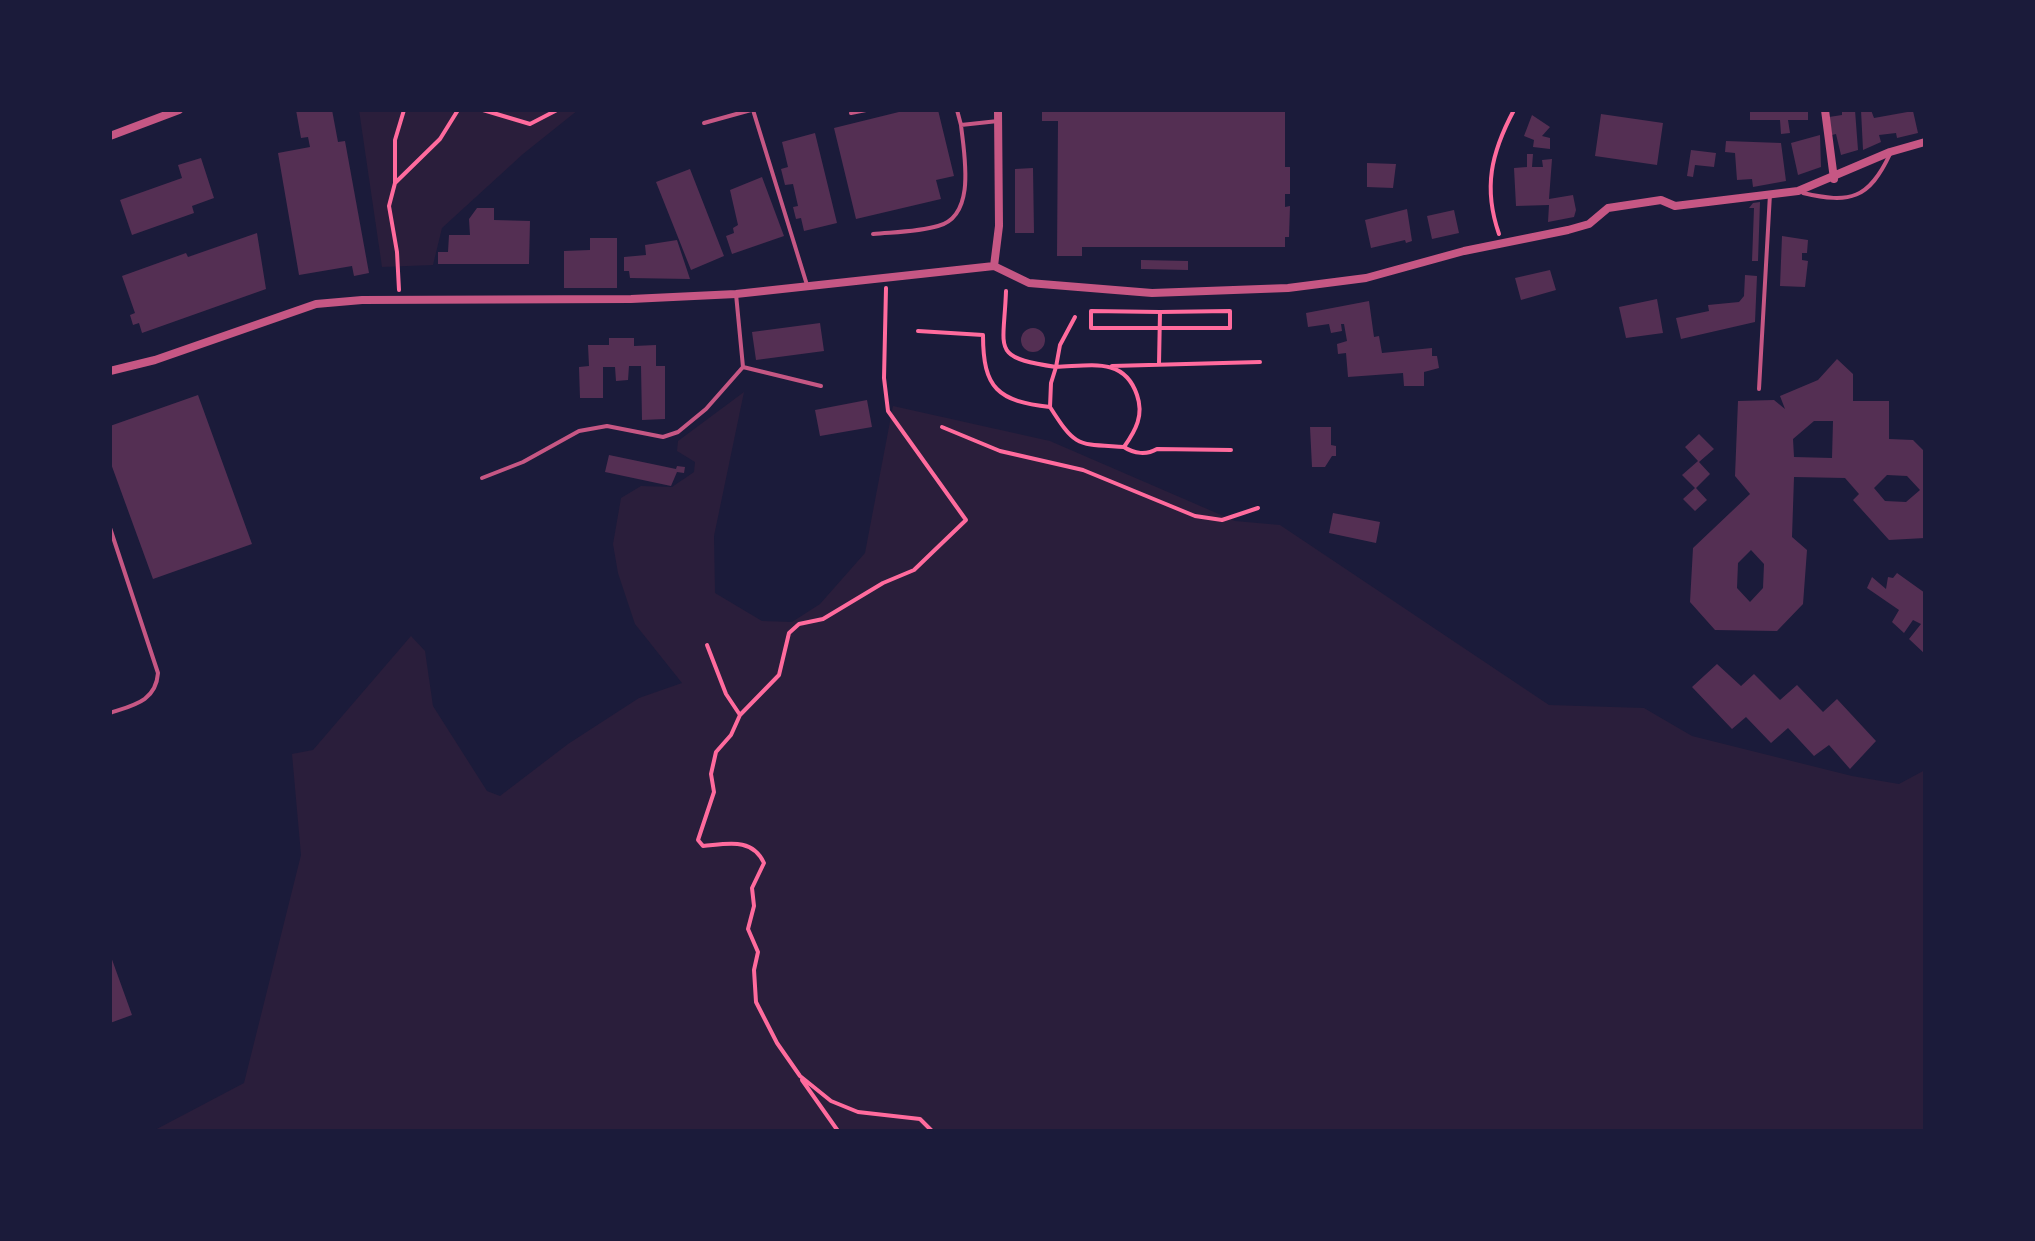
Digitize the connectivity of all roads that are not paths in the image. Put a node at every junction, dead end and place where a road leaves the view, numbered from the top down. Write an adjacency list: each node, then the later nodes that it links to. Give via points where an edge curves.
1 (179, 110): 11 (street)
2 (752, 110): 9 (lane); 19 (lane)
3 (866, 110): 7 (lane)
4 (956, 110): 10 (lane)
5 (998, 110): 8 (street)
6 (1825, 110): 14 (street)
7 (851, 113)
8 (998, 122): 10 (lane); 18 (street)
9 (704, 123)
10 (961, 125): 17 (lane, via 968,185 952,217 942,226)
11 (110, 136)
12 (1925, 142): 13 (street)
13 (1890, 152): 14 (street); 15 (lane, via 1878,180 1862,194 1829,199)
14 (1834, 179): 15 (street)
15 (1798, 192): 16 (street)
16 (1770, 194): 18 (street, via 1608,208 1589,224 1366,278 1253,290 1030,284); 24 (lane)
17 (873, 234)
18 (994, 266): 19 (street)
19 (807, 285): 20 (street)
20 (736, 294): 21 (lane); 22 (street, via 316,304)
21 (742, 368): 23 (lane); 25 (lane, via 678,432 662,437 607,426 579,430)
22 (110, 372)
23 (821, 386)
24 (1759, 389)
25 (482, 478)
26 (110, 528): 27 (lane, via 158,673 150,698)
27 (110, 714)

